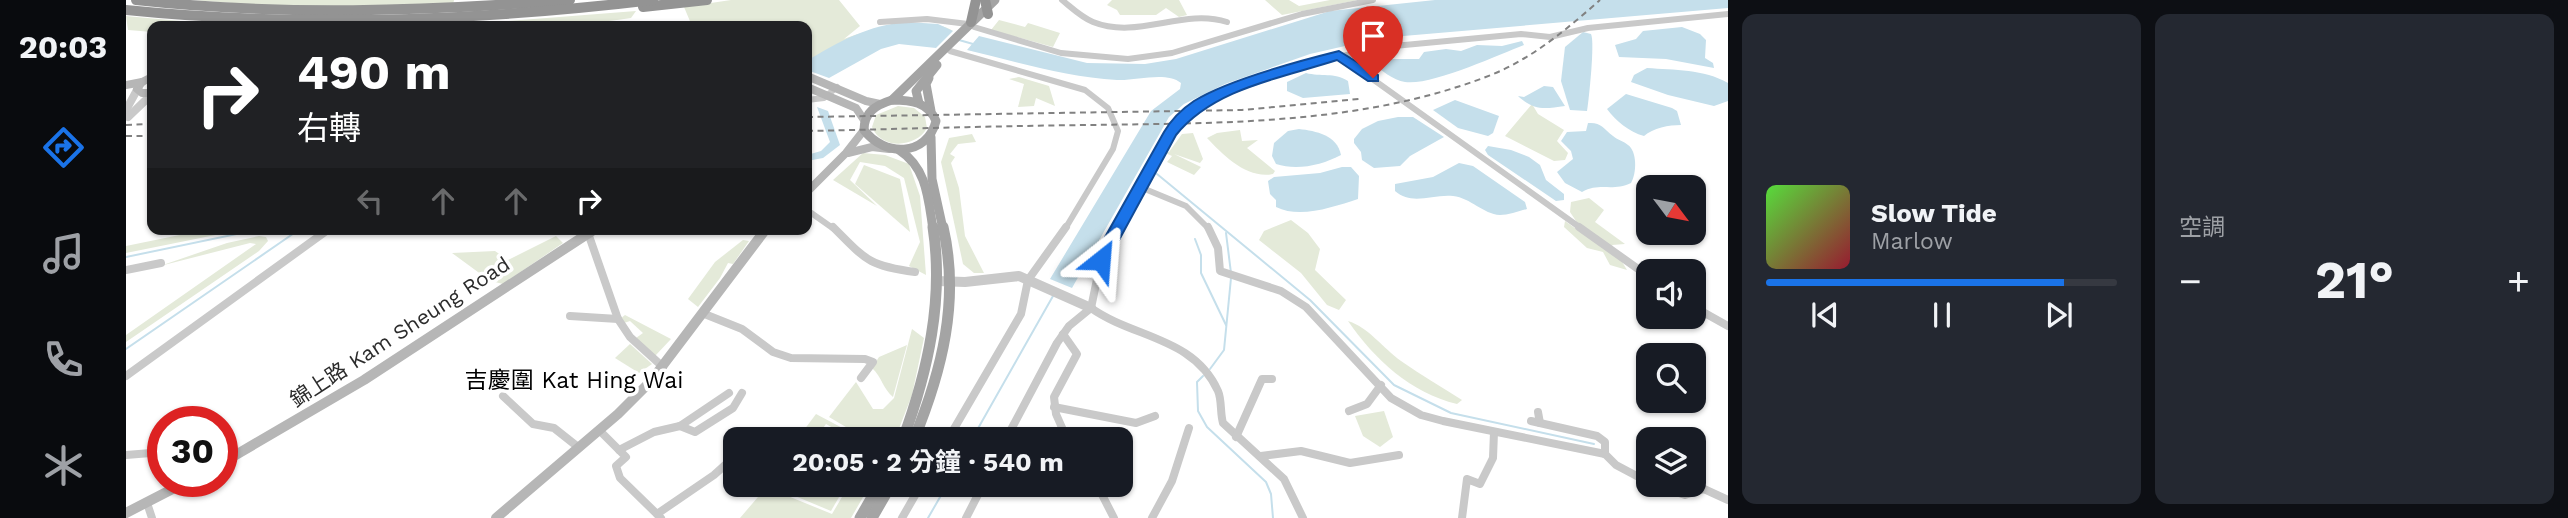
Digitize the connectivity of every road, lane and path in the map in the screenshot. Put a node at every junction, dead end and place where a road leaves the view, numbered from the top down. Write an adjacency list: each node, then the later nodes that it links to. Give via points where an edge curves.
1 (136, 0): 2 (highway, via 329,12)
2 (570, 0)
3 (653, 0): 12 (highway)
4 (707, 0): 12 (highway, via 533,17)
5 (976, 0): 17 (highway)
6 (1005, 0): 9 (main road)
7 (1062, 0): 16 (street, via 1089,21 1113,27 1144,29 1197,17)
8 (1373, 0): 17 (street, via 1302,13 1172,53 1135,59 1075,56)
9 (989, 5): 17 (main road)
10 (126, 10): 13 (highway)
11 (1728, 14): 19 (street, via 1588,28 1550,37 1521,34)
12 (489, 16): 14 (highway)
13 (266, 21)
14 (404, 21)
15 (880, 22): 17 (street, via 927,19)
16 (1227, 22)
17 (971, 25): 18 (main road); 18 (main road)
18 (949, 49): 20 (main road); 29 (main road); 49 (street, via 1085,90 1106,105 1116,123 1113,149 1055,246)
19 (1339, 55): 39 (street, via 1199,104 1171,132); 46 (street)
20 (934, 68): 30 (main road, via 916,91); 32 (main road, via 926,84)
21 (812, 78): 23 (main road)
22 (143, 84): 24 (main road); 33 (street)
23 (833, 86): 26 (street); 31 (main road)
24 (126, 87)
25 (812, 88): 26 (main road)
26 (829, 96): 28 (street); 34 (main road, via 856,108)
27 (147, 97): 33 (street)
28 (812, 99)
29 (892, 100): 30 (main road); 31 (main road)
30 (919, 103): 32 (main road)
31 (880, 104): 34 (main road, via 869,111)
32 (931, 111): 35 (main road, via 936,121)
33 (127, 113)
34 (864, 125): 36 (main road, via 872,142); 37 (main road)
35 (931, 137): 36 (main road, via 916,147); 51 (main road, via 928,159 943,220)
36 (894, 149): 37 (main road, via 872,147); 50 (main road, via 918,163 923,175)
37 (846, 153): 38 (main road)
38 (812, 186)
39 (1140, 187): 52 (street, via 1099,264); 63 (street, via 1171,197 1203,222 1217,244 1218,269 1281,291 1306,307)
40 (812, 213): 48 (street, via 871,263)
41 (321, 235): 60 (street)
42 (586, 235): 84 (main road, 錦上路 Kam Sheung Road, via 320,407)
43 (593, 235): 56 (street)
44 (763, 235): 53 (main road)
45 (161, 263): 47 (street)
46 (1636, 267)
47 (126, 271)
48 (915, 272)
49 (1028, 280): 51 (street, via 1014,275); 52 (street); 74 (street, via 1021,314)
50 (937, 281): 51 (street); 72 (main road, via 927,365)
51 (951, 282): 73 (main road, via 947,334)
52 (1091, 308): 58 (street); 80 (street, via 1107,321 1171,343 1203,371 1219,393 1221,420)
53 (702, 313): 59 (main road); 61 (street, via 742,329 773,352 792,358 873,362)
54 (1706, 314): 57 (street)
55 (570, 316): 56 (street)
56 (618, 319): 59 (street, via 629,337)
57 (1728, 326)
58 (1063, 334): 67 (street, via 1077,354 1058,383); 75 (street)
59 (663, 367): 78 (main road)
60 (126, 376)
61 (862, 378)
62 (1272, 379): 80 (street, via 1262,379)
63 (1381, 385): 68 (street, via 1367,404); 79 (street, via 1391,398 1421,415)
64 (729, 393): 71 (street)
65 (742, 394): 71 (street, via 733,408 695,432)
66 (503, 396): 81 (street, via 533,424 554,428)
67 (1054, 407): 70 (street, via 1136,423); 76 (street)
68 (1349, 411)
69 (1538, 412): 85 (street, via 1535,422 1597,436 1605,442)
70 (1155, 416)
71 (680, 426): 82 (street, via 654,432)
72 (908, 427)
73 (919, 427)
74 (955, 427)
75 (1013, 427)
76 (1062, 427)
77 (1189, 428): 109 (street, via 1172,481)
78 (599, 430): 81 (main road); 82 (street)
79 (1494, 432): 85 (street); 111 (street, via 1493,458 1480,484 1467,479)
80 (1236, 437): 88 (street)
81 (578, 447): 103 (main road)
82 (619, 450): 101 (street, via 626,457 616,466 620,478)
83 (147, 453): 86 (street)
84 (238, 454)
85 (1605, 454): 90 (street)
86 (126, 455)
87 (1399, 455): 88 (street, via 1350,463 1301,451)
88 (1261, 456): 110 (street, via 1288,484)
89 (723, 467): 101 (street)
90 (1636, 476)
91 (1706, 490): 98 (street)
92 (158, 497): 99 (main road)
93 (872, 497): 104 (main road)
94 (884, 497): 105 (main road)
95 (914, 497): 106 (street)
96 (977, 497): 107 (street)
97 (1103, 497): 108 (street)
98 (1728, 500)
99 (147, 503): 100 (main road); 102 (street)
100 (126, 513)
101 (659, 516)
102 (152, 518)
103 (496, 518)
104 (860, 518)
105 (872, 518)
106 (902, 518)
107 (966, 518)
108 (1114, 518)
109 (1152, 518)
110 (1303, 518)
111 (1462, 518)

